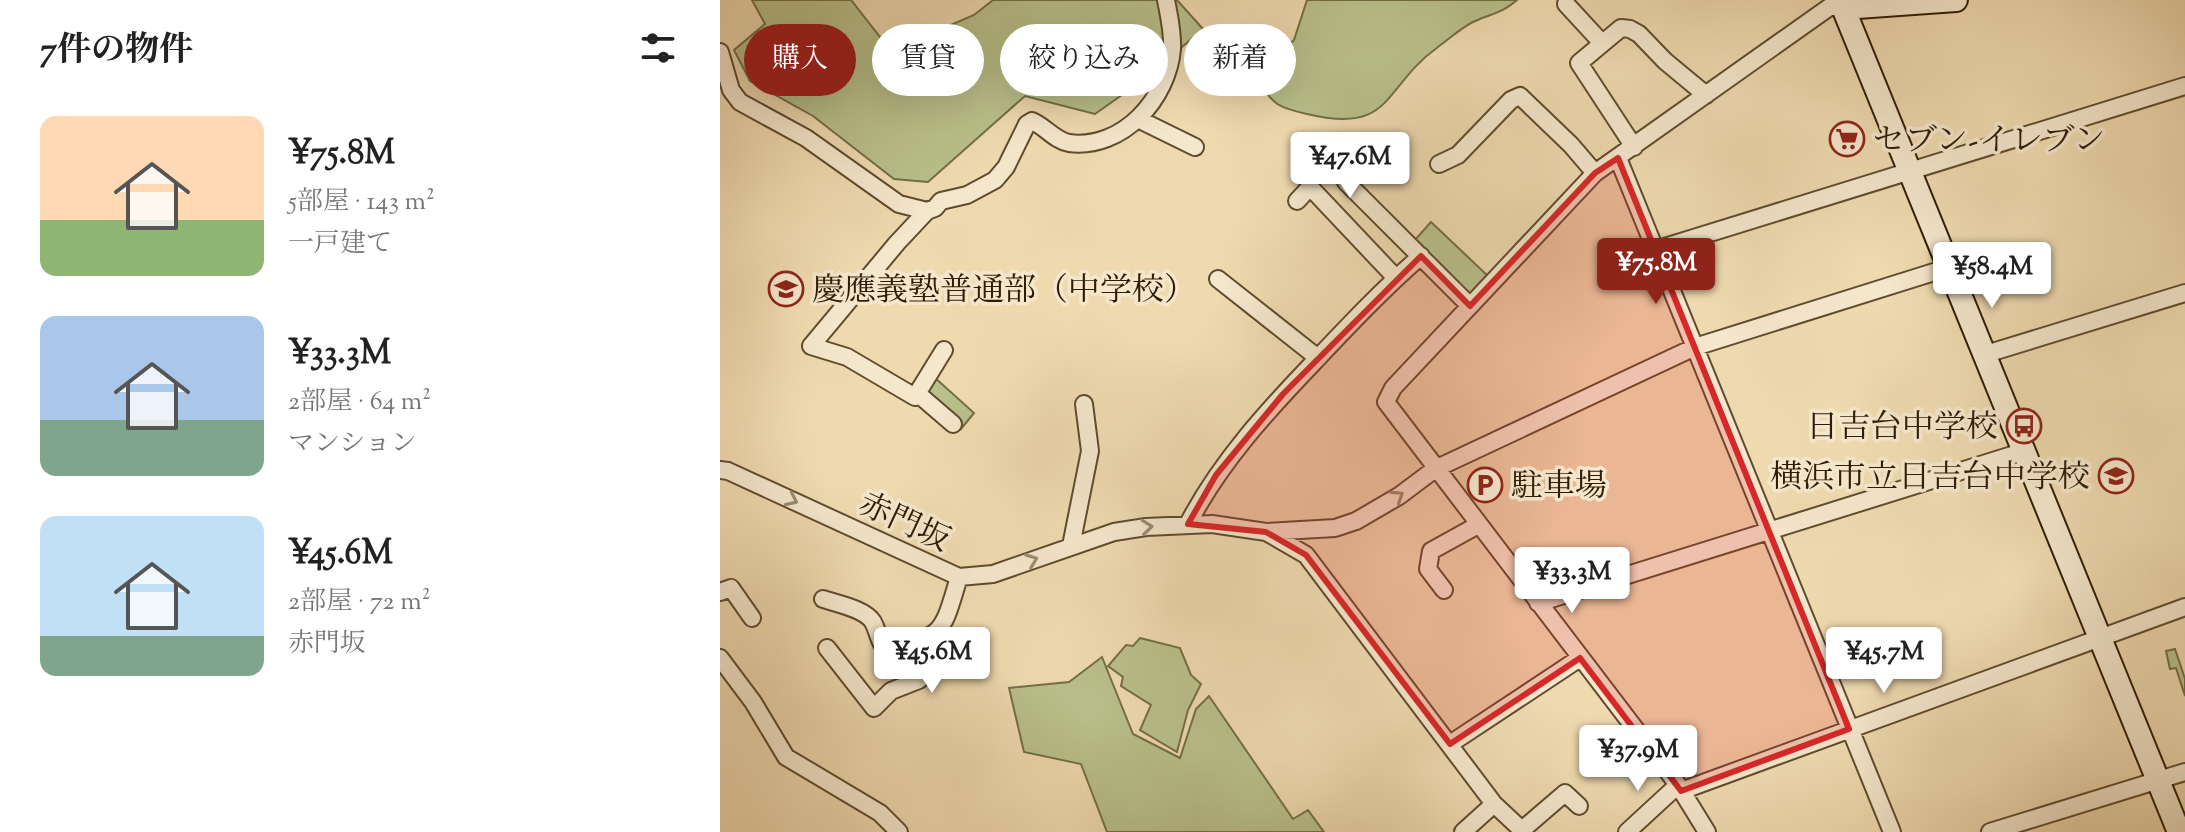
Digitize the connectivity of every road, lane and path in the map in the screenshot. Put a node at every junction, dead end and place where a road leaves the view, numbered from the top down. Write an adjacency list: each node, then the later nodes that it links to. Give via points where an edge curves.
1 (1166, 0): 9 (street, via 1172,50 1158,93)
2 (1956, 0): 4 (street)
3 (1566, 4): 5 (street)
4 (1842, 4): 8 (street, via 1831,6); 14 (street)
5 (1601, 42): 8 (street, via 1621,28 1630,29); 11 (street, via 1579,63)
6 (720, 52): 18 (street, via 740,102 806,138 899,204)
7 (2185, 86): 14 (street)
8 (1706, 95): 11 (street)
9 (1138, 119): 10 (street); 18 (street, via 1111,136 1082,143 1060,140 1032,121 995,180)
10 (1195, 147)
11 (1634, 147): 12 (street)
12 (1618, 158): 15 (street); 19 (street)
13 (1439, 164): 15 (street, via 1458,155 1520,96)
14 (1911, 170): 19 (street); 21 (street)
15 (1595, 173): 25 (street)
16 (1346, 182): 20 (street)
17 (1297, 201): 22 (street, via 1310,187)
18 (927, 211): 30 (street, via 811,346 847,357 909,394)
19 (1655, 250): 26 (street)
20 (1421, 256): 22 (street); 25 (street)
21 (1950, 267): 26 (street); 28 (street)
22 (1396, 278): 29 (street)
23 (1218, 279): 29 (street)
24 (2185, 293): 28 (street)
25 (1470, 306): 34 (street, via 1386,402)
26 (1695, 347): 34 (street); 38 (street)
27 (944, 350): 30 (street)
28 (1986, 354): 33 (street)
29 (1318, 358): 36 (street, via 1216,475)
30 (917, 393): 32 (street)
31 (1084, 404): 40 (street, via 1090,451)
32 (953, 424)
33 (2025, 451): 38 (street); 48 (street)
34 (1435, 469): 37 (street); 39 (street, one-way to 34, via 1314,531 1356,521)
35 (720, 470): 41 (street, 赤門坂, one-way to 41)
36 (1188, 524): 39 (street, 赤門坂); 40 (street, 赤門坂, one-way to 36, via 1114,532)
37 (1478, 525): 42 (street, via 1431,551 1428,569); 45 (street)
38 (1770, 531): 45 (street); 53 (street)
39 (1266, 532): 54 (street, via 1306,555)
40 (1071, 546): 41 (street, 赤門坂, one-way to 40, via 993,574)
41 (959, 577): 49 (street, via 944,625)
42 (1444, 590)
43 (720, 592): 47 (street, via 731,588)
44 (823, 599): 49 (street, via 866,614 884,647)
45 (1538, 603): 52 (street)
46 (2185, 607): 48 (street)
47 (752, 618)
48 (2100, 638): 53 (street); 56 (street)
49 (922, 641): 50 (street, via 919,680 891,691 874,708)
50 (827, 648)
51 (720, 658): 61 (street, via 786,757 880,813)
52 (1580, 658): 54 (street); 57 (street)
53 (1849, 729): 57 (street); 65 (street)
54 (1450, 744): 58 (street)
55 (2185, 772): 56 (street)
56 (2158, 780): 66 (street); 67 (street)
57 (1680, 788): 63 (street); 64 (street)
58 (1494, 804): 60 (street); 62 (street)
59 (1579, 806): 60 (street, via 1565,793)
60 (1523, 831)
61 (899, 832)
62 (1463, 832)
63 (1627, 832)
64 (1707, 832)
65 (1892, 832)
66 (1990, 832)
67 (2179, 832)

